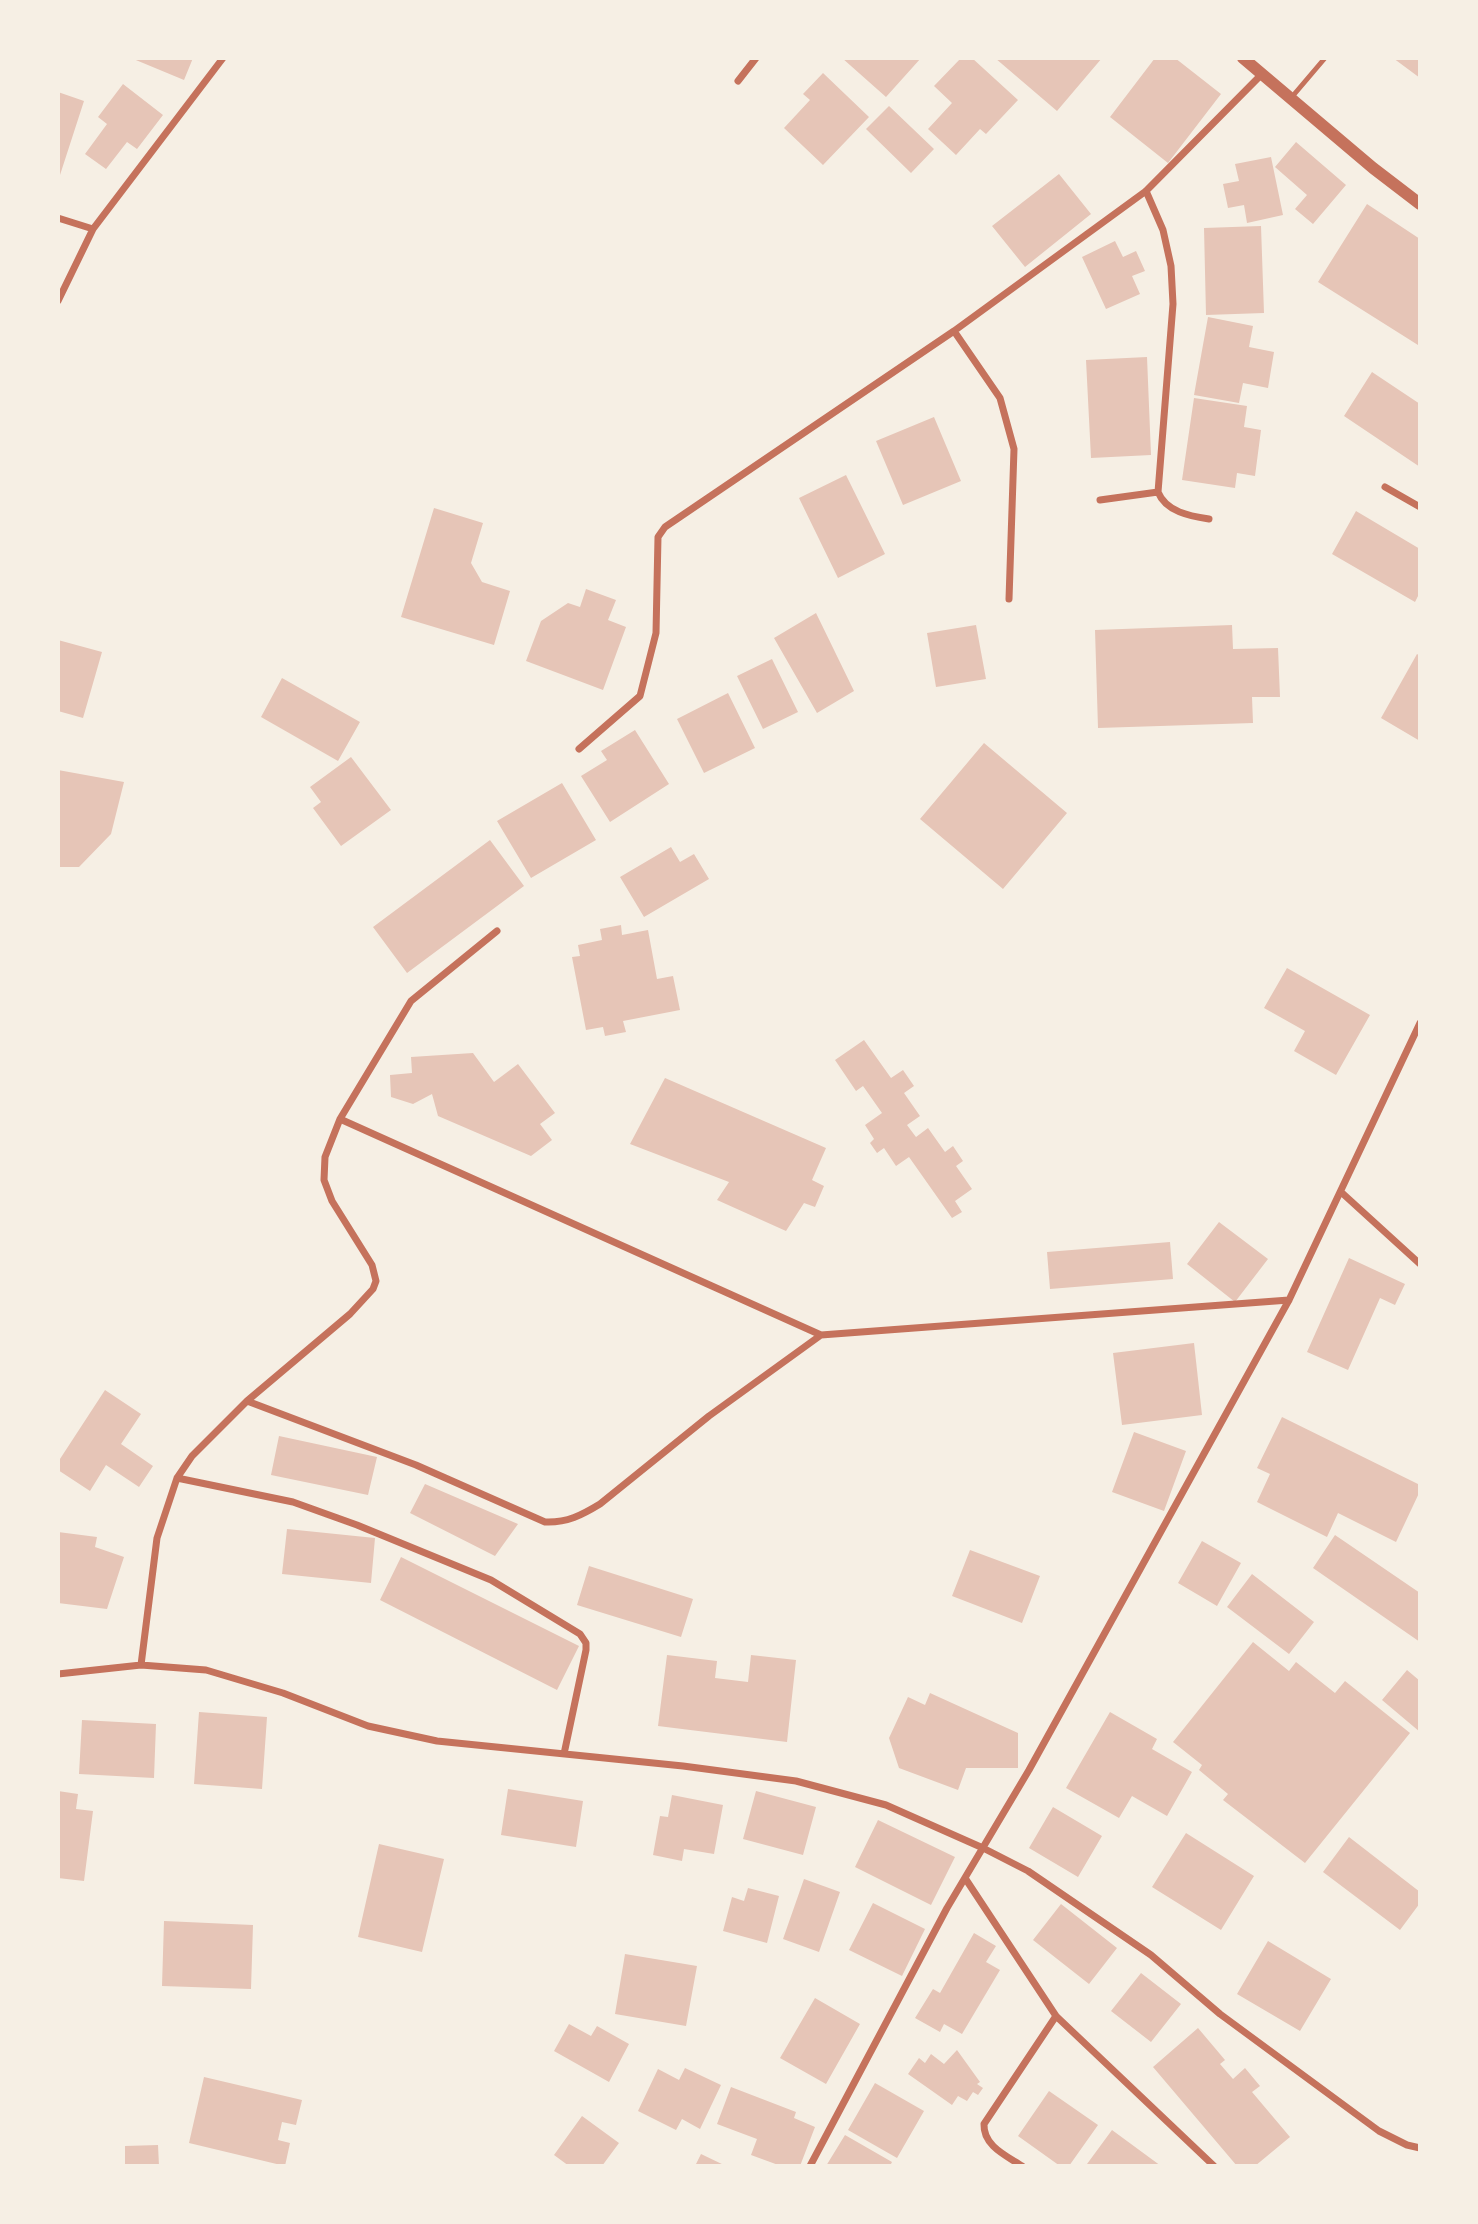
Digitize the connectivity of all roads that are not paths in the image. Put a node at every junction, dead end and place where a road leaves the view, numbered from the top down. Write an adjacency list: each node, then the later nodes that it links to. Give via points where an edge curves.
1 (223, 58): 11 (street)
2 (756, 58): 6 (street)
3 (1243, 58): 5 (street)
4 (1325, 58): 7 (lane)
5 (1262, 74): 7 (street); 8 (street)
6 (738, 81)
7 (1291, 98): 9 (street)
8 (1146, 191): 13 (street); 15 (street, via 1163,230 1173,304)
9 (1420, 204)
10 (58, 218): 11 (street)
11 (93, 229): 12 (street)
12 (58, 301)
13 (954, 331): 19 (street, via 1000,398 1014,449); 20 (street, via 665,527 657,537 656,634 640,696)
14 (1385, 487): 17 (street)
15 (1158, 492): 16 (street); 18 (street, via 1176,510)
16 (1100, 500)
17 (1420, 507)
18 (1209, 519)
19 (1009, 599)
20 (579, 749)
21 (497, 931): 23 (street, via 411,1001)
22 (1420, 1023): 24 (street)
23 (340, 1119): 27 (street); 28 (street, via 325,1157 324,1180 376,1280 350,1314)
24 (1341, 1192): 25 (street); 26 (street)
25 (1420, 1264)
26 (1289, 1300): 27 (street); 33 (street)
27 (821, 1335): 28 (street, via 709,1416 600,1504 556,1522 545,1522 416,1465)
28 (247, 1401): 29 (street, via 192,1456)
29 (177, 1478): 30 (street, via 157,1538); 32 (street, via 293,1502 357,1525 491,1580 565,1623 580,1634 586,1650)
30 (141, 1665): 31 (street); 32 (street, via 206,1670 368,1726 437,1741)
31 (58, 1674)
32 (564, 1754): 33 (street, via 796,1781 886,1805)
33 (983, 1848): 34 (street); 36 (street, via 1028,1871 1151,1955 1220,2014 1379,2131)
34 (965, 1878): 35 (street); 37 (street)
35 (1056, 2016): 38 (street, via 984,2124 992,2146); 39 (street)
36 (1420, 2148)
37 (810, 2166)
38 (1022, 2166)
39 (1214, 2166)

